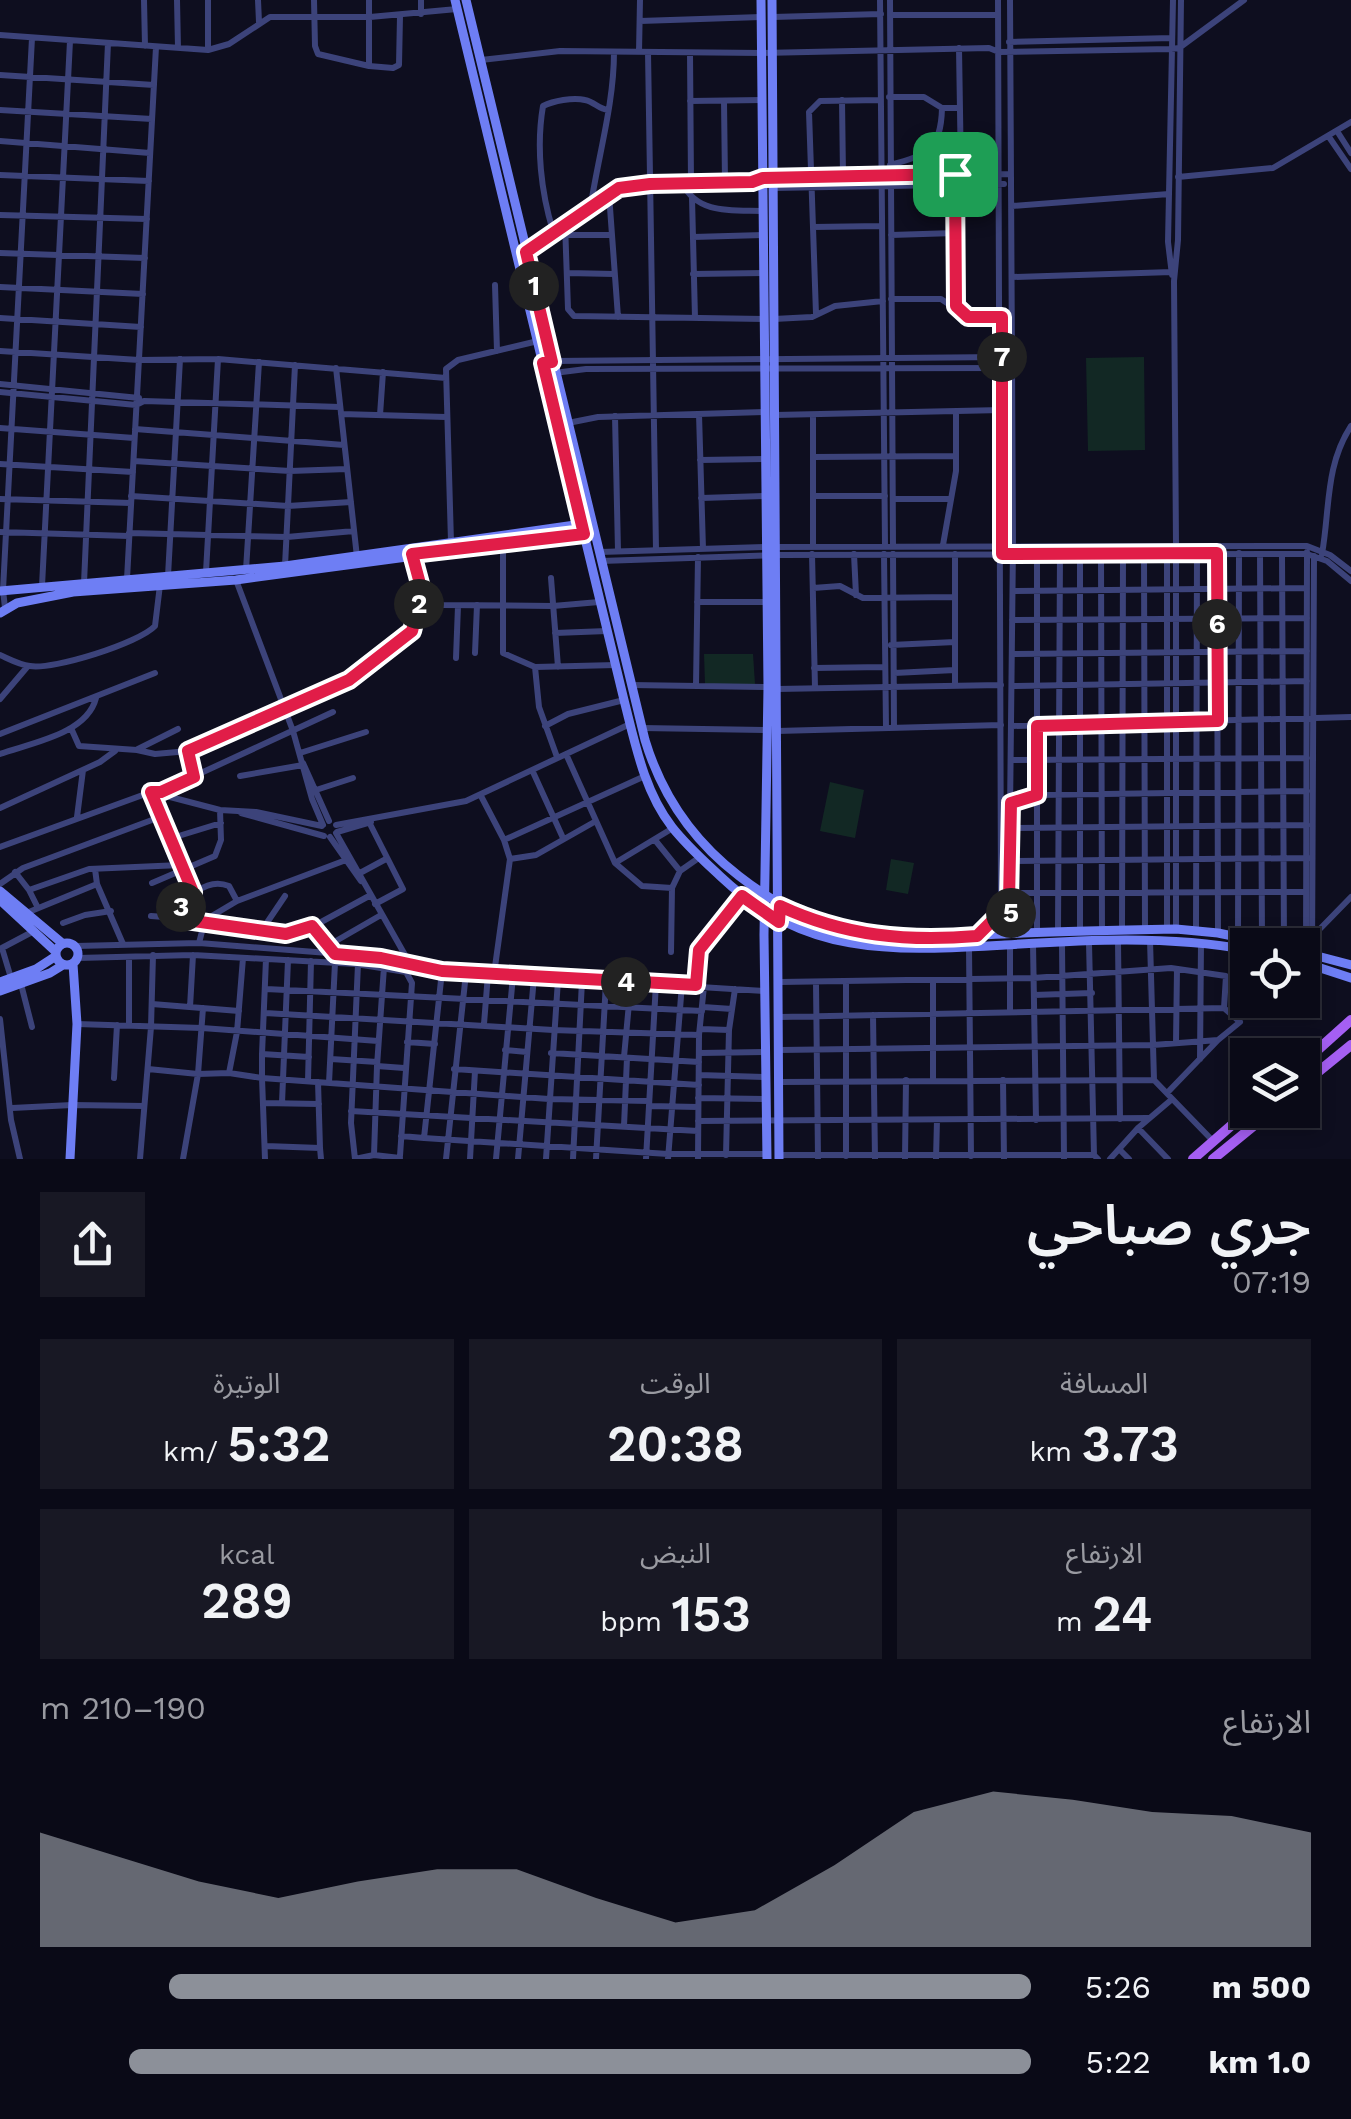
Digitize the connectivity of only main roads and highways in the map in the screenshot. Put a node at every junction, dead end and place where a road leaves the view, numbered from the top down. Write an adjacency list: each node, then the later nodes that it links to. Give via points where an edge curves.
1 (1351, 1020): 2 (main road)
2 (1320, 1048)
3 (1349, 1049): 4 (main road)
4 (1320, 1071)
5 (1230, 1126): 7 (main road)
6 (1251, 1128): 8 (main road)
7 (1193, 1159)
8 (1214, 1159)

